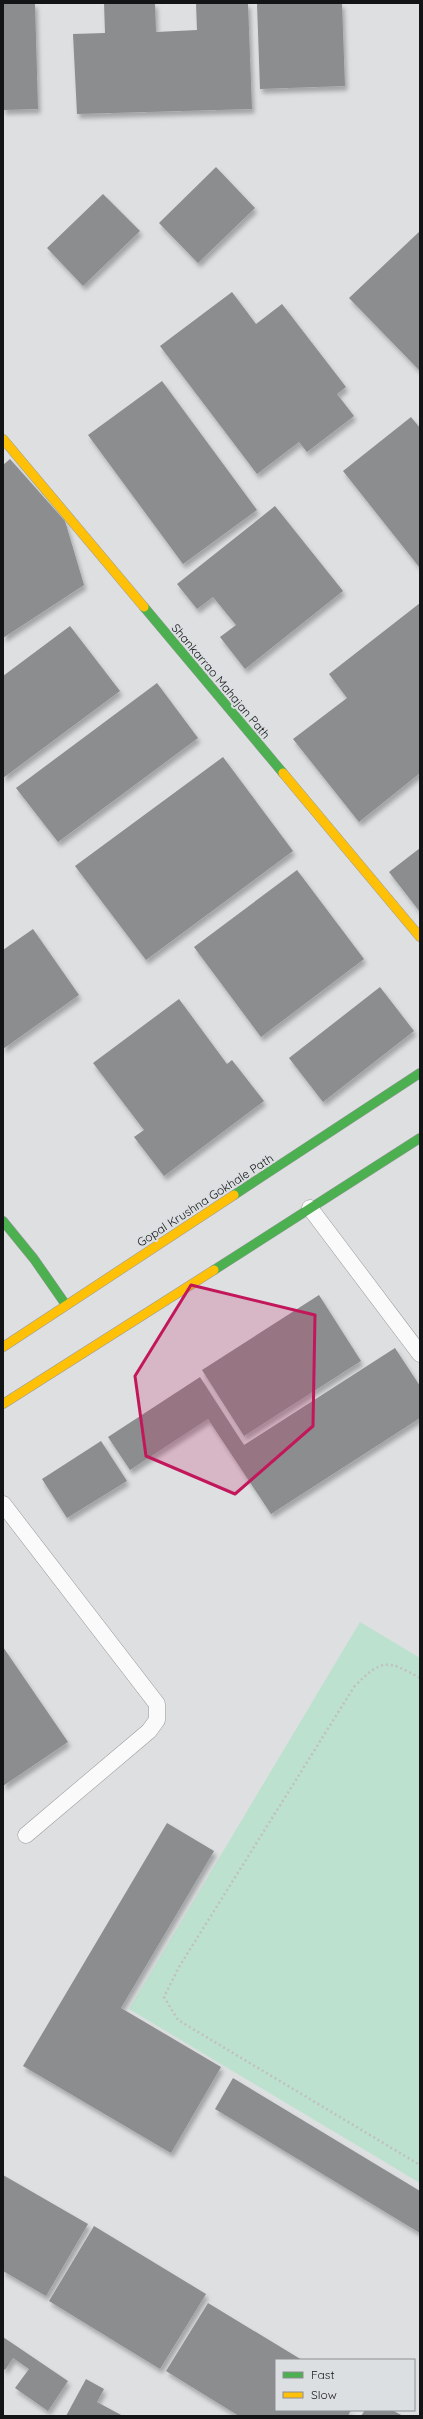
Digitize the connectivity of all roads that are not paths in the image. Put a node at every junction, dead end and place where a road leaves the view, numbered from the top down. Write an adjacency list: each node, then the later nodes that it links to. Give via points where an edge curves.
1 (3, 439): 2 (main road, Shankarrao Mahajan Path)
2 (420, 938)
3 (420, 1073): 7 (main road, Gopal Krushna Gokhale Path)
4 (420, 1138): 5 (main road)
5 (310, 1208): 9 (lane); 10 (main road)
6 (3, 1221): 7 (main road)
7 (66, 1305): 8 (main road, Gopal Krushna Gokhale Path)
8 (3, 1347)
9 (420, 1354)
10 (3, 1404)
11 (3, 1504): 12 (lane, via 157,1704 157,1720 149,1731)
12 (26, 1834)

